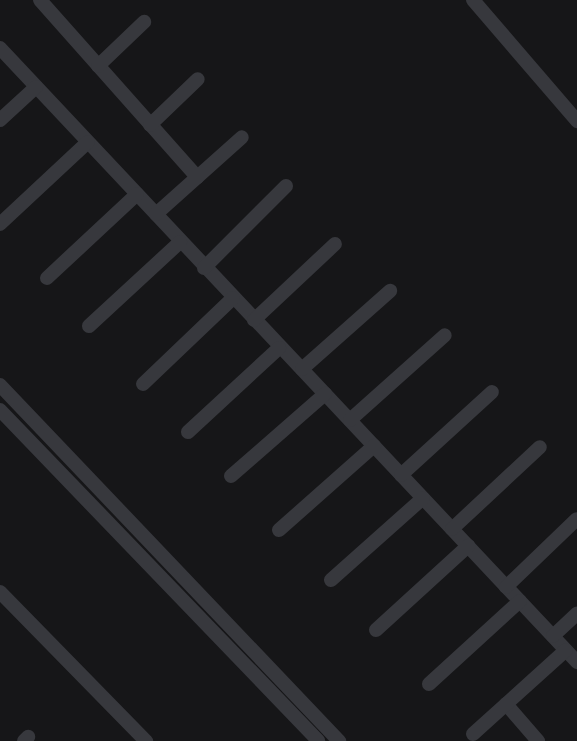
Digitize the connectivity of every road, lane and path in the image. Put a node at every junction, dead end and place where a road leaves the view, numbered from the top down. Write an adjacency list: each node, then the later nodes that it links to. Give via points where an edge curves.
1 (61, 0): 3 (street)
2 (473, 0): 10 (street)
3 (45, 5): 6 (street)
4 (144, 22): 6 (street)
5 (0, 48): 8 (street)
6 (98, 66): 11 (street)
7 (198, 80): 11 (street)
8 (36, 87): 9 (street); 13 (street)
9 (0, 120)
10 (577, 121)
11 (150, 125): 14 (street)
12 (242, 137): 14 (street)
13 (88, 142): 16 (street); 18 (street)
14 (197, 177): 17 (street)
15 (286, 186): 21 (street)
16 (137, 194): 17 (street); 22 (street)
17 (156, 214): 19 (street)
18 (0, 224)
19 (180, 242): 21 (street); 26 (street)
20 (334, 244): 25 (street)
21 (204, 268): 24 (street)
22 (47, 278)
23 (390, 291): 29 (street)
24 (233, 298): 25 (street); 30 (street)
25 (254, 320): 28 (street)
26 (89, 326)
27 (445, 335): 35 (street)
28 (279, 348): 29 (street); 36 (street)
29 (302, 369): 33 (street)
30 (143, 384)
31 (0, 385): 60 (street)
32 (492, 392): 39 (street)
33 (325, 394): 35 (street); 40 (street)
34 (0, 410): 59 (street)
35 (350, 420): 37 (street)
36 (188, 432)
37 (374, 446): 39 (street); 44 (street)
38 (540, 447): 43 (street)
39 (401, 475): 41 (street)
40 (231, 476)
41 (423, 498): 43 (street); 46 (street)
42 (577, 519): 47 (street)
43 (452, 529): 45 (street)
44 (279, 530)
45 (468, 546): 47 (street); 51 (street)
46 (331, 580)
47 (506, 586): 49 (street)
48 (0, 592): 58 (street)
49 (520, 601): 52 (street); 55 (street)
50 (577, 614): 52 (street)
51 (376, 630)
52 (553, 636): 53 (street)
53 (566, 650): 54 (street); 56 (street)
54 (577, 662)
55 (429, 684)
56 (506, 704): 57 (street); 61 (street)
57 (473, 734)
58 (146, 741)
59 (318, 741)
60 (339, 741)
61 (538, 741)

